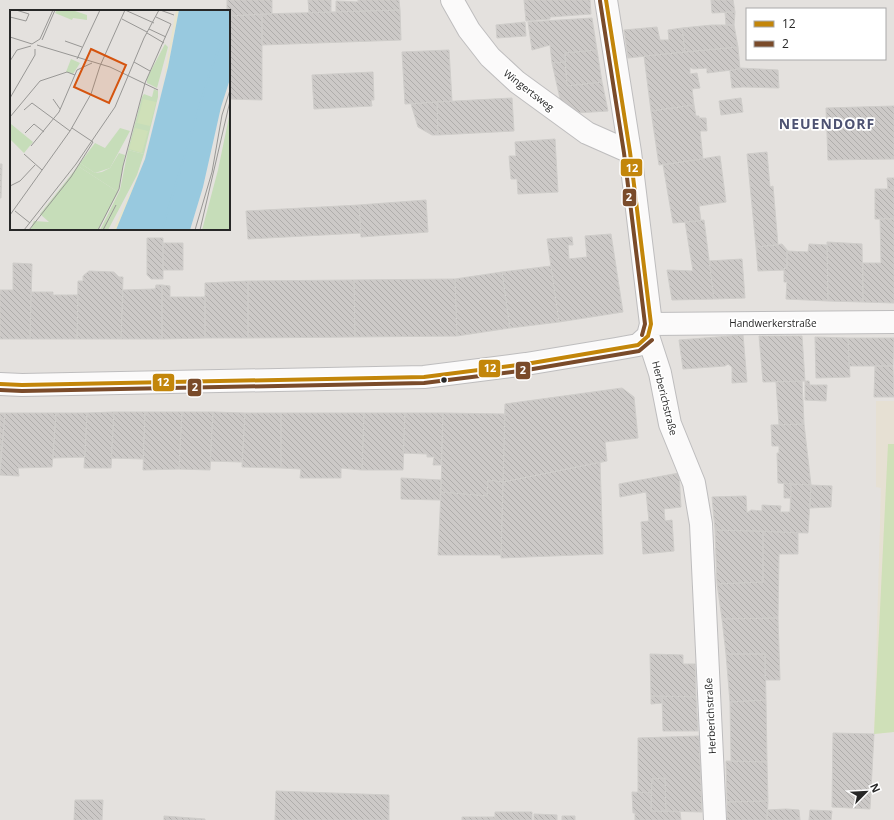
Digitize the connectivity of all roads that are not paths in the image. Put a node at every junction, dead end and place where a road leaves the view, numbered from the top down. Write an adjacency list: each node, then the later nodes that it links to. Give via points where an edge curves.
1 (452, 0): 3 (street, Wingertsweg, via 469,30 490,58 518,82 587,133)
2 (606, 0): 3 (street, Herberichstraße)
3 (630, 152): 5 (street, Herberichstraße)
4 (894, 322): 5 (street, Handwerkerstraße)
5 (650, 330): 6 (street, via 638,345 526,364 424,377); 7 (street, Herberichstraße, via 670,424 694,483 701,524)
6 (0, 384)
7 (715, 820)

